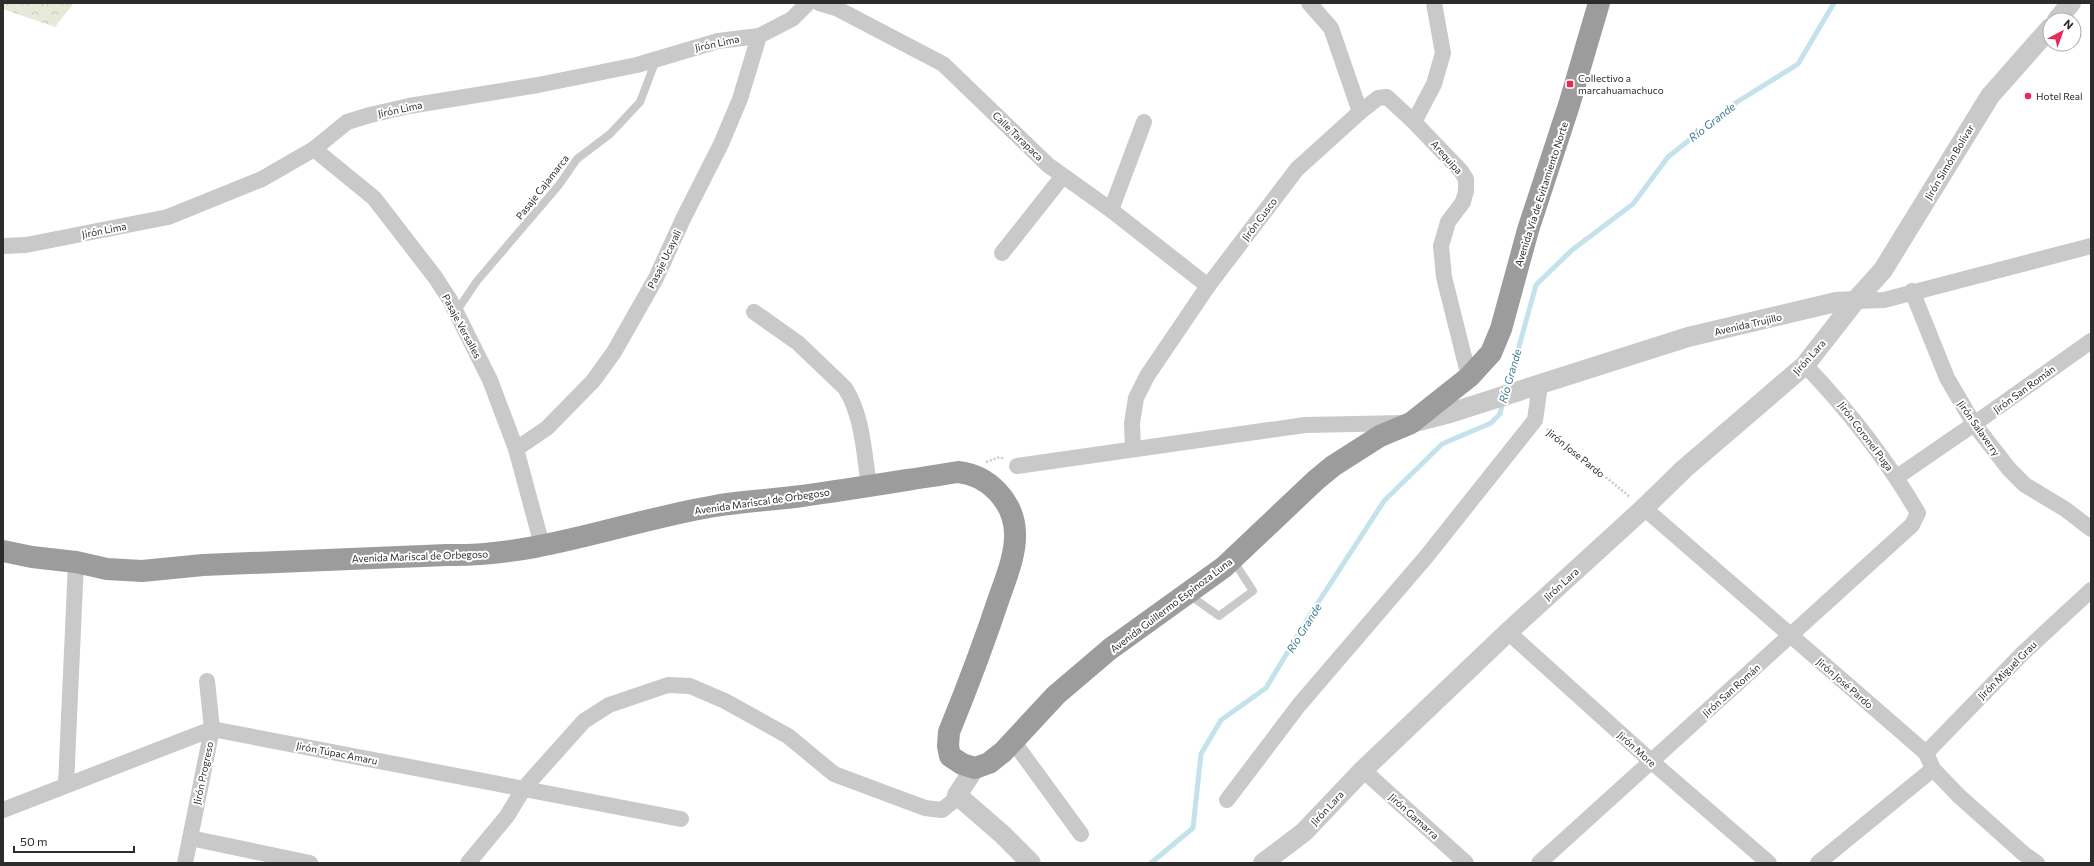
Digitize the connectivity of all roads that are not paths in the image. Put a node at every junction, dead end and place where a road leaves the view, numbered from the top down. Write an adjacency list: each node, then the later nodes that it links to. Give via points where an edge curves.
1 (808, 3): 8 (street, Jirón Lima, via 792,19)
2 (819, 3): 15 (street, Calle Tarapaca, via 836,8 943,64 1048,165)
3 (1308, 3): 11 (street, via 1330,28)
4 (1434, 3): 13 (street, via 1443,52 1434,84)
5 (1599, 3): 27 (highway, Avenida Vía de Evitamiento Norte, via 1528,230 1501,329 1491,353)
6 (2071, 3): 7 (street)
7 (2064, 12)
8 (759, 36): 10 (street, Jirón Lima, via 718,41); 31 (street, Pasaje Ucayali, via 740,99 721,144 656,278 614,352 593,381 547,428)
9 (2042, 37): 22 (street, Jirón Simón Bolívar, via 1990,96 1891,258)
10 (657, 59): 14 (street, Jirón Lima, via 538,85 409,106 370,115 347,122); 23 (lane, Pasaje Cajamarca, via 640,102 610,134 577,159 559,185 477,281)
11 (1360, 112): 13 (street, Arequipa, via 1378,98 1387,97); 20 (street, Jirón Cusco, via 1297,169)
12 (1144, 122): 16 (street)
13 (1414, 122): 27 (street, Arequipa, via 1466,179 1463,202 1448,222 1441,246 1444,278)
14 (314, 149): 17 (street, Jirón Lima, via 262,179 168,217 26,245); 23 (street, Pasaje Versalles, via 374,198 434,277)
15 (1063, 176): 16 (street, Calle Tarapaca); 19 (street)
16 (1111, 210): 20 (street, Calle Tarapaca)
17 (3, 246)
18 (2091, 246): 21 (street, Avenida Trujillo)
19 (1002, 253)
20 (1208, 286): 32 (street, Jirón Cusco, via 1146,376 1136,398 1132,423)
21 (1912, 291): 22 (street, Avenida Trujillo, via 1884,300); 30 (street, Jirón Salaverry, via 1947,378)
22 (1855, 301): 26 (street, Jirón Lara); 28 (street, Avenida Trujillo, via 1836,302 1688,338)
23 (456, 312): 31 (street, Pasaje Versalles, via 490,380)
24 (754, 312): 35 (street, via 798,344 838,380 848,393 858,415)
25 (2091, 341): 30 (street, Jirón San Román)
26 (1804, 365): 34 (street, Jirón Coronel Puga, via 1847,410); 36 (street, Jirón Lara, via 1684,469)
27 (1469, 377): 29 (highway, Avenida Guillermo Espinoza Luna)
28 (1536, 386): 29 (street, Avenida Trujillo, via 1450,414); 58 (street, via 1535,420 1421,563 1300,705)
29 (1411, 423): 32 (street, via 1305,425); 41 (highway, Avenida Guillermo Espinoza Luna, via 1380,436 1333,466)
30 (1974, 424): 34 (street, Jirón San Román); 38 (street, Jirón Salaverry, via 2009,469 2025,485 2065,509)
31 (516, 449): 39 (street, Pasaje Versalles)
32 (1133, 449): 33 (street)
33 (1017, 466)
34 (1897, 477): 37 (street, Jirón Coronel Puga)
35 (869, 486): 39 (highway, Avenida Mariscal de Orbegoso, via 715,506); 52 (highway, Avenida Mariscal de Orbegoso, via 958,472 971,473 994,488 1004,498 1011,513 1015,533 1010,565 949,732 950,756 962,764)
36 (1644, 508): 45 (street, Jirón Lara); 46 (street, Jirón José Pardo)
37 (1918, 513): 46 (street, Jirón San Román, via 1912,525)
38 (2091, 529)
39 (542, 545): 42 (highway, Avenida Mariscal de Orbegoso, via 479,556 447,555 203,565 142,571 107,569)
40 (3, 551): 42 (highway, Avenida Mariscal de Orbegoso)
41 (1232, 559): 44 (highway, Avenida Guillermo Espinoza Luna); 44 (lane, via 1254,591 1219,616)
42 (76, 562): 55 (street)
43 (2091, 590): 50 (street, Jirón Miguel Grau, via 2023,653)
44 (1187, 594): 49 (highway, Avenida Guillermo Espinoza Luna, via 1110,649 1056,695)
45 (1508, 632): 51 (street, Jirón More); 54 (street, Jirón Lara)
46 (1791, 636): 50 (street, Jirón José Pardo); 51 (street, Jirón San Román)
47 (207, 681): 48 (street, Jirón Progreso)
48 (212, 729): 55 (street); 56 (street, Jirón Túpac Amaru); 62 (street, Jirón Progreso)
49 (1013, 741): 52 (highway, Avenida Guillermo Espinoza Luna, via 990,763); 61 (street)
50 (1926, 753): 53 (street, Jirón José Pardo)
51 (1652, 762): 69 (street, Jirón San Román); 70 (street, Jirón More)
52 (975, 768): 57 (street)
53 (1933, 769): 71 (street); 72 (street, Jirón José Pardo, via 1958,796)
54 (1363, 770): 63 (street, Jirón Lara, via 1304,832); 68 (street, Jirón Gamarra)
55 (66, 785): 59 (street)
56 (524, 788): 57 (street, via 584,721 609,705 668,685 690,686 725,701 788,736 834,774 866,787 925,808 942,810); 60 (street, Jirón Túpac Amaru); 66 (street, via 507,816)
57 (957, 795): 67 (street)
58 (1227, 800)
59 (3, 810)
60 (681, 819)
61 (1081, 834)
62 (190, 838): 64 (street, Jirón Progreso); 65 (street)
63 (1266, 862)
64 (185, 863)
65 (310, 863)
66 (468, 863)
67 (1031, 863)
68 (1466, 863)
69 (1539, 863)
70 (1769, 863)
71 (1818, 863)
72 (2037, 863)

